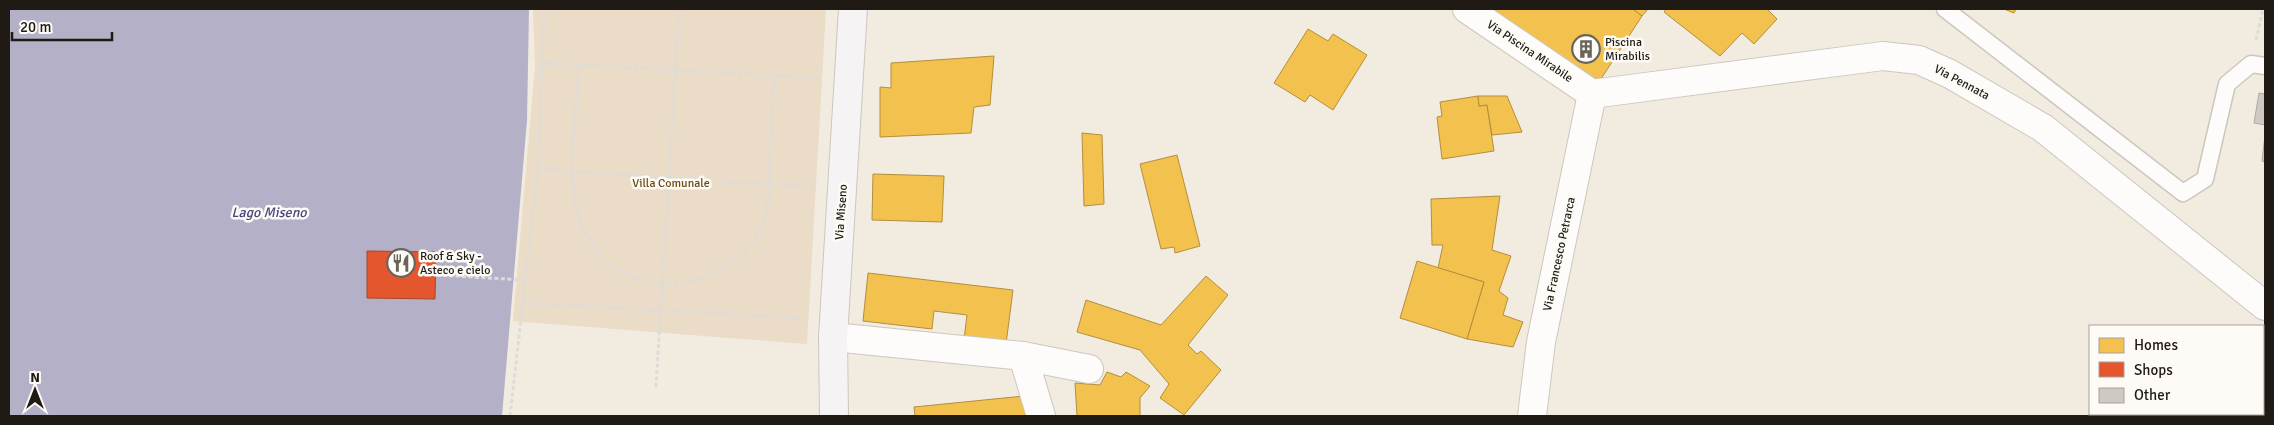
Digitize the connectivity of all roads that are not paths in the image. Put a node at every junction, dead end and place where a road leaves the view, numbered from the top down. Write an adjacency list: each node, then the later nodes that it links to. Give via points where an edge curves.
1 (853, 9): 7 (main road, Via Miseno)
2 (1467, 9): 5 (street, Via Piscina Mirabile)
3 (1945, 9): 4 (lane, via 2183,193 2205,180 2227,84)
4 (2258, 65)
5 (1592, 94): 6 (street, Via Pennata, via 1883,56 1919,60 1950,74 2043,128); 12 (street, Via Francesco Petrarca, via 1541,342)
6 (2265, 306)
7 (833, 338): 8 (street); 10 (main road, Via Miseno)
8 (1023, 356): 9 (street); 11 (street)
9 (1089, 368)
10 (834, 416)
11 (1041, 416)
12 (1532, 416)

